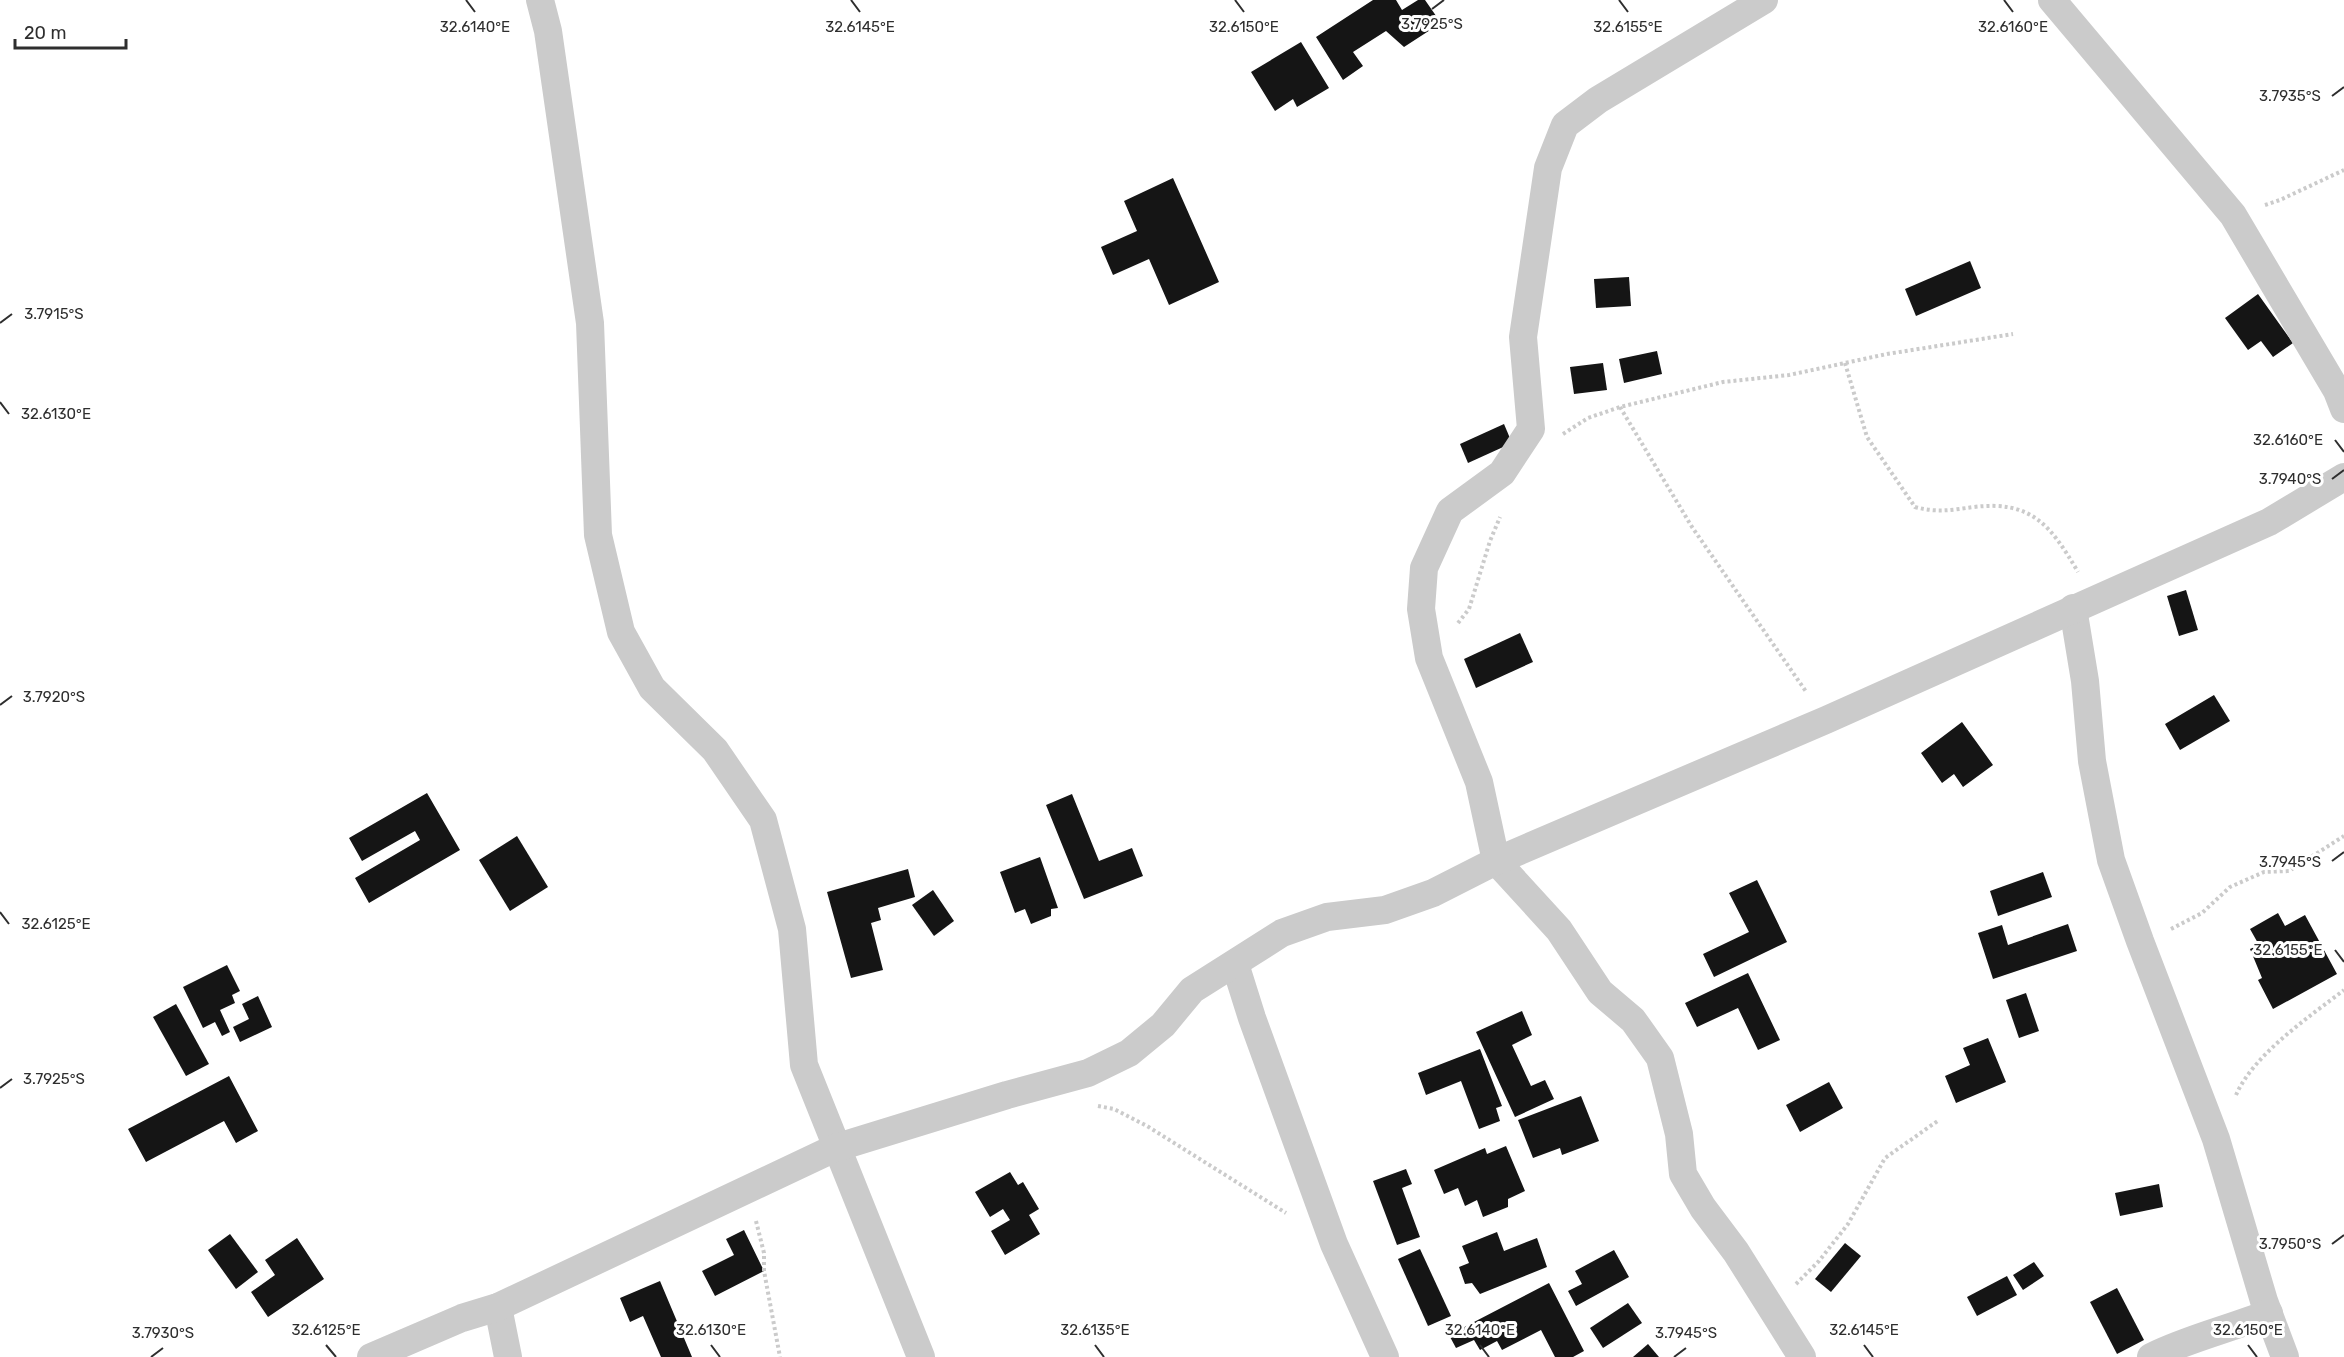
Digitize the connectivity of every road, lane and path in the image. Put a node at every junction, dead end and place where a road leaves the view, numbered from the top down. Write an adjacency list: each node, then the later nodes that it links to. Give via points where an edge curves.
1 (540, 0): 24 (street, via 548,31 590,323 598,535 621,632 652,688 715,750 763,820 792,929 804,1065)
2 (1764, 0): 14 (street, via 1598,100 1565,125 1548,168 1523,337 1531,429 1502,473 1450,512 1424,568 1421,609)
3 (2052, 0): 5 (street)
4 (2344, 170): 5 (path, via 2280,200)
5 (2233, 215): 9 (street)
6 (2013, 334): 7 (path)
7 (1845, 363): 8 (path, via 1789,375 1723,382); 13 (path, via 1867,437 1914,507 1933,512 2014,507 2038,519 2060,542)
8 (1620, 407): 10 (path, via 1588,418); 15 (path, via 1698,536)
9 (2344, 409)
10 (1559, 436)
11 (2344, 477): 13 (street, via 2269,522)
12 (1503, 510): 14 (path, via 1469,609)
13 (2084, 603): 15 (street); 18 (street, via 2092,761 2111,860)
14 (1429, 658): 17 (street, via 1479,782)
15 (1826, 720): 17 (street)
16 (2344, 836): 18 (path, via 2289,871 2264,872 2229,887 2202,913)
17 (1496, 861): 19 (street, via 1433,893 1385,910 1327,917 1282,933); 29 (street, via 1559,930 1600,992 1633,1020 1660,1058 1679,1134 1683,1174)
18 (2140, 941): 23 (street)
19 (1235, 964): 24 (street, via 1192,990 1163,1025 1129,1053 1088,1073); 26 (street)
20 (2344, 990): 23 (path, via 2288,1033 2242,1081)
21 (1094, 1105): 26 (path, via 1114,1109 1147,1126)
22 (1940, 1120): 29 (path, via 1885,1158 1848,1224 1820,1261 1791,1289 1783,1302)
23 (2216, 1140): 28 (street)
24 (835, 1148): 25 (street); 33 (street)
25 (748, 1188): 27 (street); 32 (path, via 764,1253)
26 (1334, 1244): 34 (street)
27 (498, 1307): 30 (street); 31 (street)
28 (2269, 1312): 36 (street, via 2179,1343); 37 (street)
29 (1780, 1322): 35 (street)
30 (371, 1357)
31 (508, 1357)
32 (780, 1357)
33 (921, 1357)
34 (1385, 1357)
35 (1802, 1357)
36 (2151, 1357)
37 (2284, 1357)

